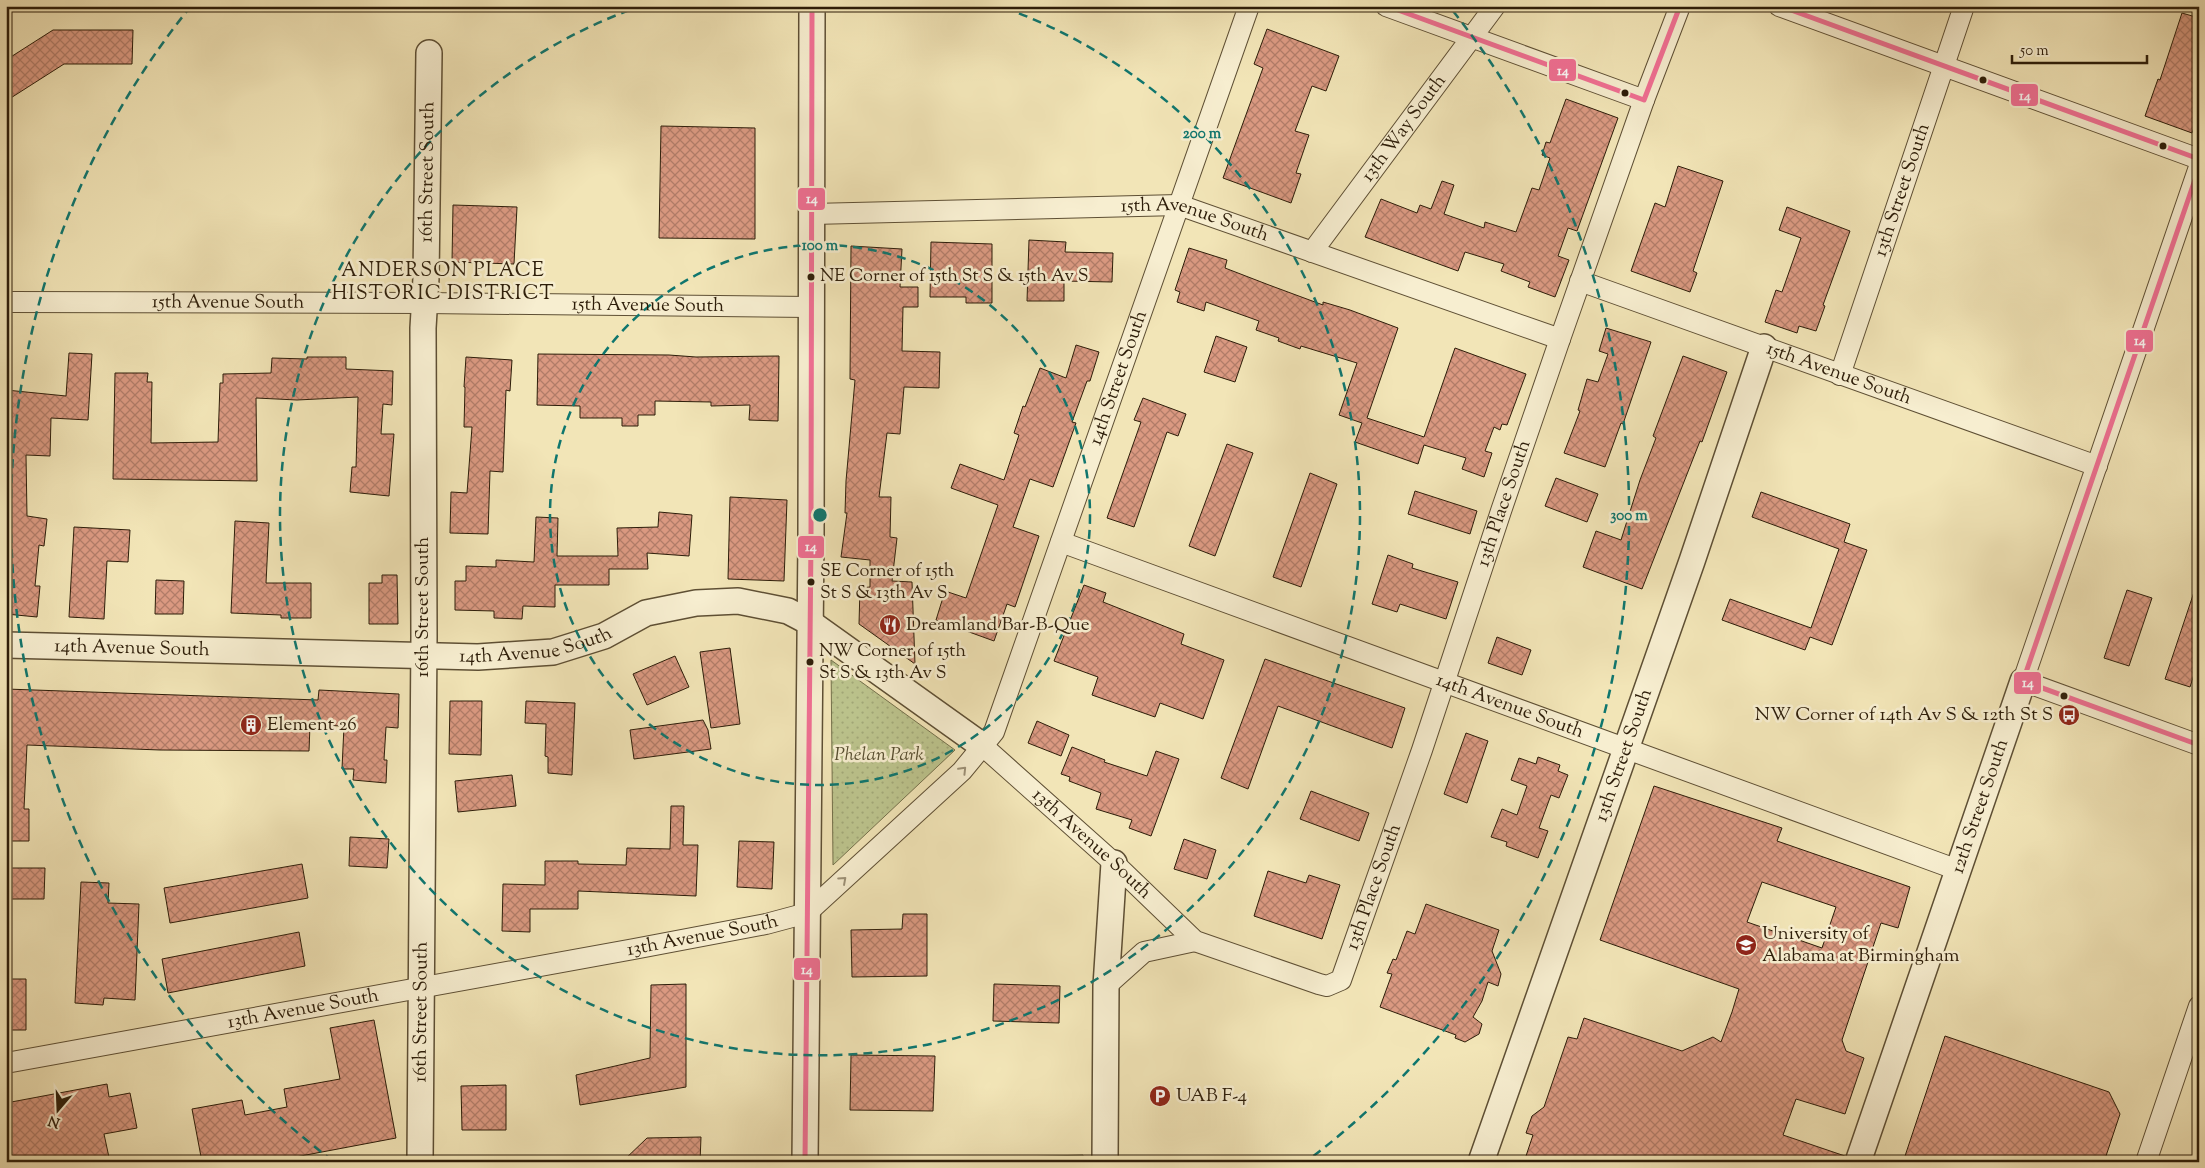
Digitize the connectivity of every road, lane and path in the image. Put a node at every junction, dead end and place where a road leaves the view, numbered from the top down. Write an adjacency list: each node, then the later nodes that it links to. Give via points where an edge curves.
1 (812, 6): 15 (street)
2 (1248, 6): 14 (street, 14th Street South)
3 (1386, 6): 8 (street)
4 (1495, 6): 8 (street, 13th Way South)
5 (1680, 6): 11 (street, 13th Place South)
6 (1779, 6): 10 (street)
7 (1964, 6): 10 (street, 13th Street South)
8 (1472, 38): 11 (street); 16 (street, 13th Way South)
9 (429, 52): 19 (street, 16th Street South)
10 (1944, 66): 12 (street); 23 (street, 13th Street South)
11 (1644, 100): 17 (street, 13th Place South)
12 (2199, 159)
13 (2199, 167): 24 (street, 12th Street South)
14 (1179, 205): 15 (street, 15th Avenue South); 16 (street, 15th Avenue South); 25 (street, 14th Street South)
15 (812, 214): 20 (street)
16 (1312, 252): 21 (street, 15th Avenue South)
17 (1580, 281): 21 (street, 13th Place South); 22 (street, 15th Avenue South)
18 (6, 302): 19 (street, 15th Avenue South)
19 (425, 303): 20 (street, 15th Avenue South); 28 (street, 16th Street South)
20 (810, 307): 26 (street)
21 (1560, 339): 30 (street, 13th Place South)
22 (1764, 347): 23 (street, 15th Avenue South); 33 (street, 13th Street South)
23 (1840, 375): 24 (street, 15th Avenue South)
24 (2097, 466): 29 (street, 12th Street South)
25 (1061, 542): 30 (street, 14th Avenue South); 32 (street, 14th Street South, via 994,732)
26 (810, 622): 28 (street, 14th Avenue South, via 788,611 738,601 696,603 646,613 604,636 554,652 478,657); 32 (street, 14th Avenue South); 36 (street)
27 (6, 645): 28 (street, 14th Avenue South)
28 (423, 654): 40 (street, 16th Street South)
29 (2023, 681): 31 (street); 35 (street, 12th Street South)
30 (1444, 682): 33 (street, 14th Avenue South); 38 (street, 13th Place South, via 1344,972 1333,984)
31 (2199, 745)
32 (984, 747): 34 (street, 13th Avenue South); 36 (street, 13th Avenue South, one-way to 32, via 962,771)
33 (1626, 750): 35 (street, 14th Avenue South); 46 (street, 13th Street South)
34 (1114, 863): 37 (street, 13th Avenue South); 39 (street)
35 (1958, 870): 47 (street, 12th Street South)
36 (807, 912): 40 (street, 13th Avenue South, via 766,924); 44 (street)
37 (1196, 941): 38 (street, 13th Avenue South); 39 (street, via 1144,952)
38 (1319, 984)
39 (1106, 986): 45 (street)
40 (420, 987): 42 (street, 13th Avenue South); 43 (street, 16th Street South)
41 (2199, 1006): 48 (street)
42 (6, 1062)
43 (420, 1162)
44 (805, 1162)
45 (1105, 1162)
46 (1481, 1162)
47 (1858, 1162)
48 (2146, 1162)

